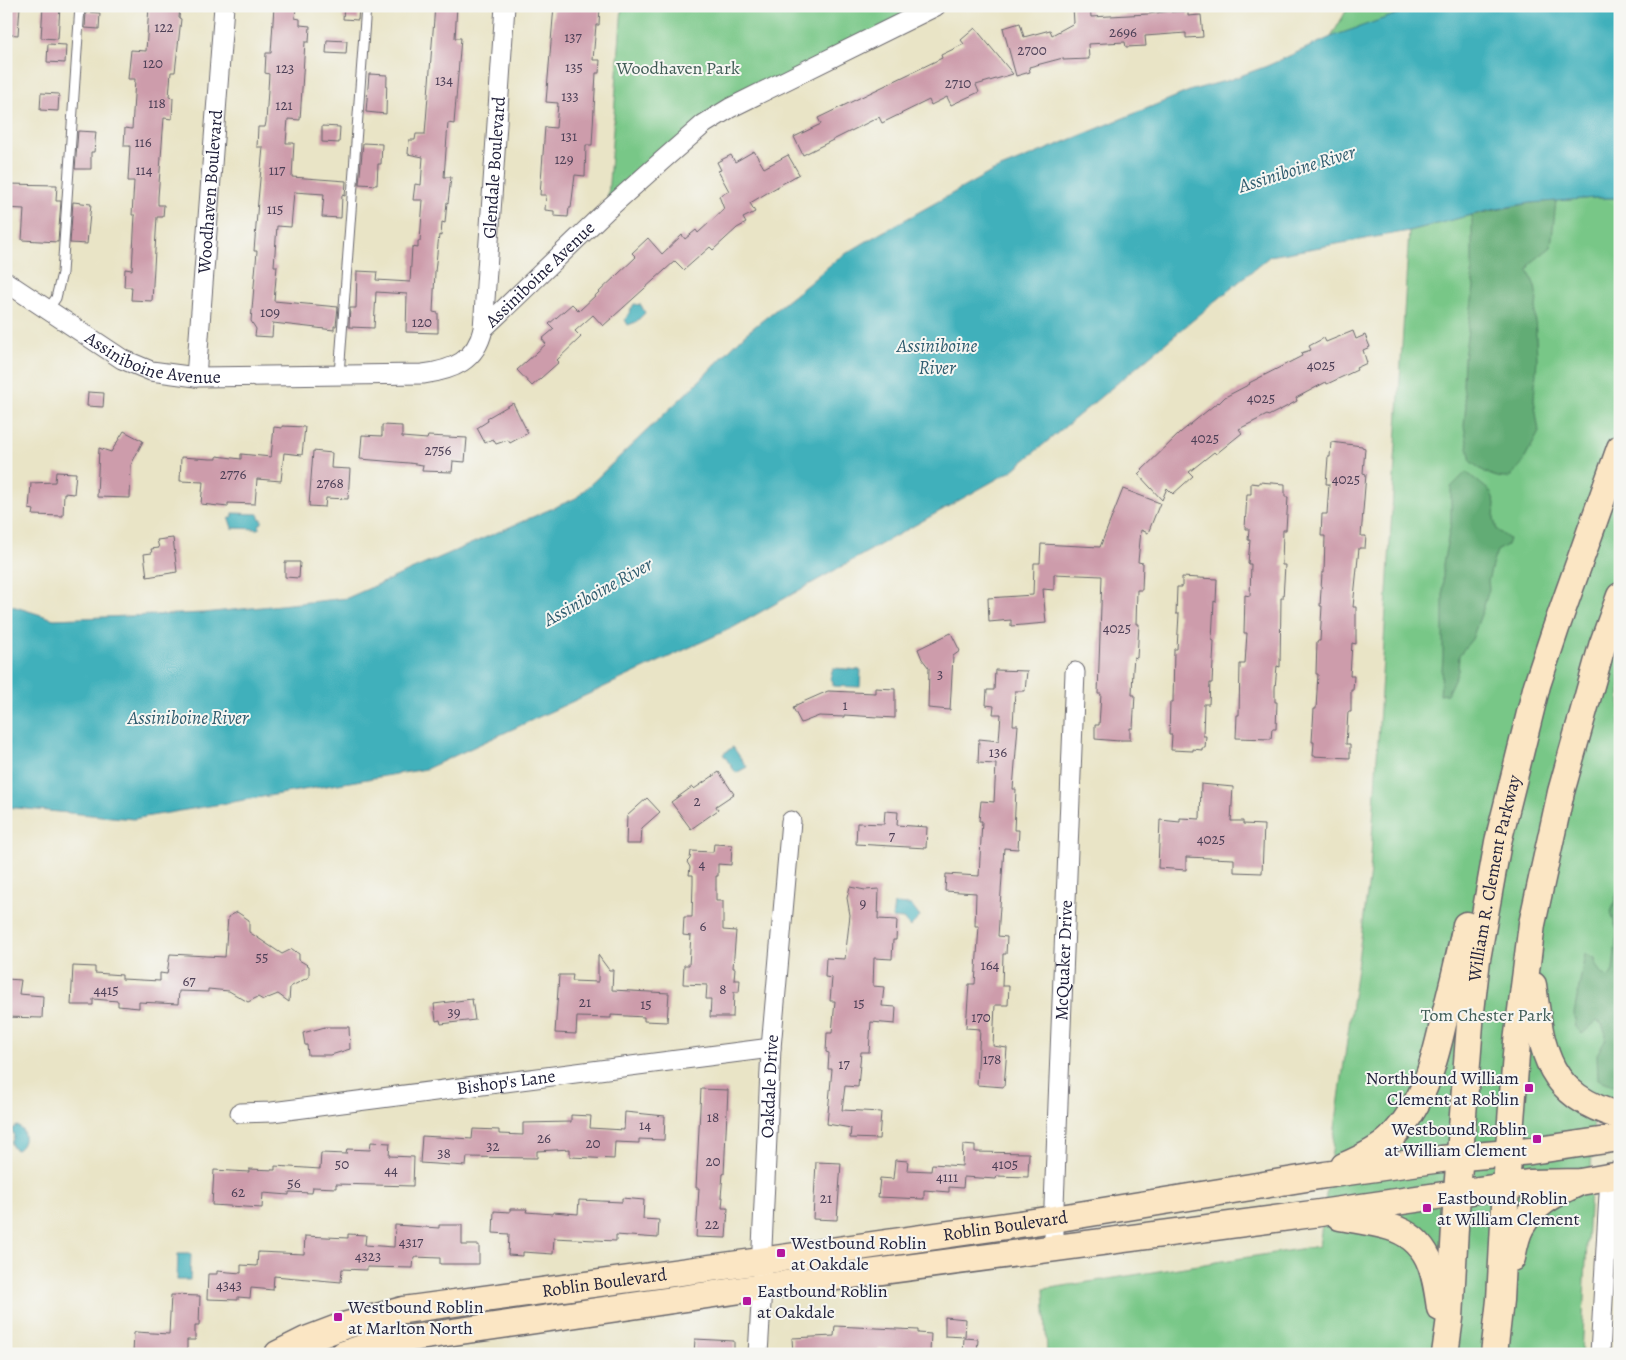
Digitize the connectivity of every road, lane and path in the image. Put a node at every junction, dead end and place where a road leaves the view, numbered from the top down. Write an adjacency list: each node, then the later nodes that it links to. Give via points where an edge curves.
1 (80, 6): 7 (lane, via 62,273 56,298)
2 (224, 6): 10 (street, Woodhaven Boulevard)
3 (366, 6): 9 (lane)
4 (505, 6): 8 (street, Glendale Boulevard)
5 (936, 6): 8 (street, Assiniboine Avenue, via 704,124 607,210)
6 (6, 282): 7 (street, Assiniboine Avenue)
7 (48, 309): 10 (street, Assiniboine Avenue, via 138,367)
8 (483, 329): 9 (street, Assiniboine Avenue, via 470,356 444,370 423,374)
9 (339, 375): 10 (street, Assiniboine Avenue)
10 (196, 377)
11 (1620, 448): 15 (main road, William R. Clement Parkway, via 1538,685)
12 (1620, 596): 16 (main road, via 1602,646 1561,792 1536,900)
13 (1075, 672): 29 (street, McQuaker Drive)
14 (791, 821): 17 (street, Oakdale Drive)
15 (1495, 856): 22 (main road, William R. Clement Parkway, via 1477,959); 23 (main road, via 1473,896 1438,1048 1417,1105 1392,1137 1376,1150)
16 (1528, 951): 19 (main road, via 1541,1039 1557,1077 1588,1105); 21 (main road)
17 (771, 1048): 18 (street, Bishop's Lane, via 272,1112); 31 (street, Oakdale Drive)
18 (240, 1113)
19 (1620, 1116)
20 (1620, 1138): 21 (main road, Roblin Boulevard)
21 (1509, 1153): 22 (main road, Roblin Boulevard); 26 (main road)
22 (1459, 1157): 23 (main road, Roblin Boulevard); 27 (main road, William R. Clement Parkway)
23 (1325, 1175): 29 (main road, Roblin Boulevard)
24 (1615, 1176): 25 (main road, Roblin Boulevard); 39 (street)
25 (1580, 1182): 26 (main road, Roblin Boulevard); 33 (main road, via 1536,1206 1520,1228)
26 (1506, 1186): 27 (main road, Roblin Boulevard); 33 (main road)
27 (1457, 1192): 28 (main road, Roblin Boulevard); 34 (main road, William R. Clement Parkway)
28 (1320, 1214): 30 (main road, Roblin Boulevard); 34 (main road, via 1390,1227 1423,1248 1434,1271)
29 (1054, 1219): 30 (street, McQuaker Drive); 31 (main road, Roblin Boulevard)
30 (1054, 1249): 32 (main road, Roblin Boulevard)
31 (761, 1262): 32 (street, Oakdale Drive); 35 (main road, Roblin Boulevard, via 403,1310 343,1326)
32 (762, 1287): 36 (main road, Roblin Boulevard, via 377,1343); 37 (street, Oakdale Drive)
33 (1500, 1300): 38 (main road)
34 (1445, 1353)
35 (278, 1354)
36 (344, 1354)
37 (758, 1354)
38 (1494, 1354)
39 (1600, 1354)

